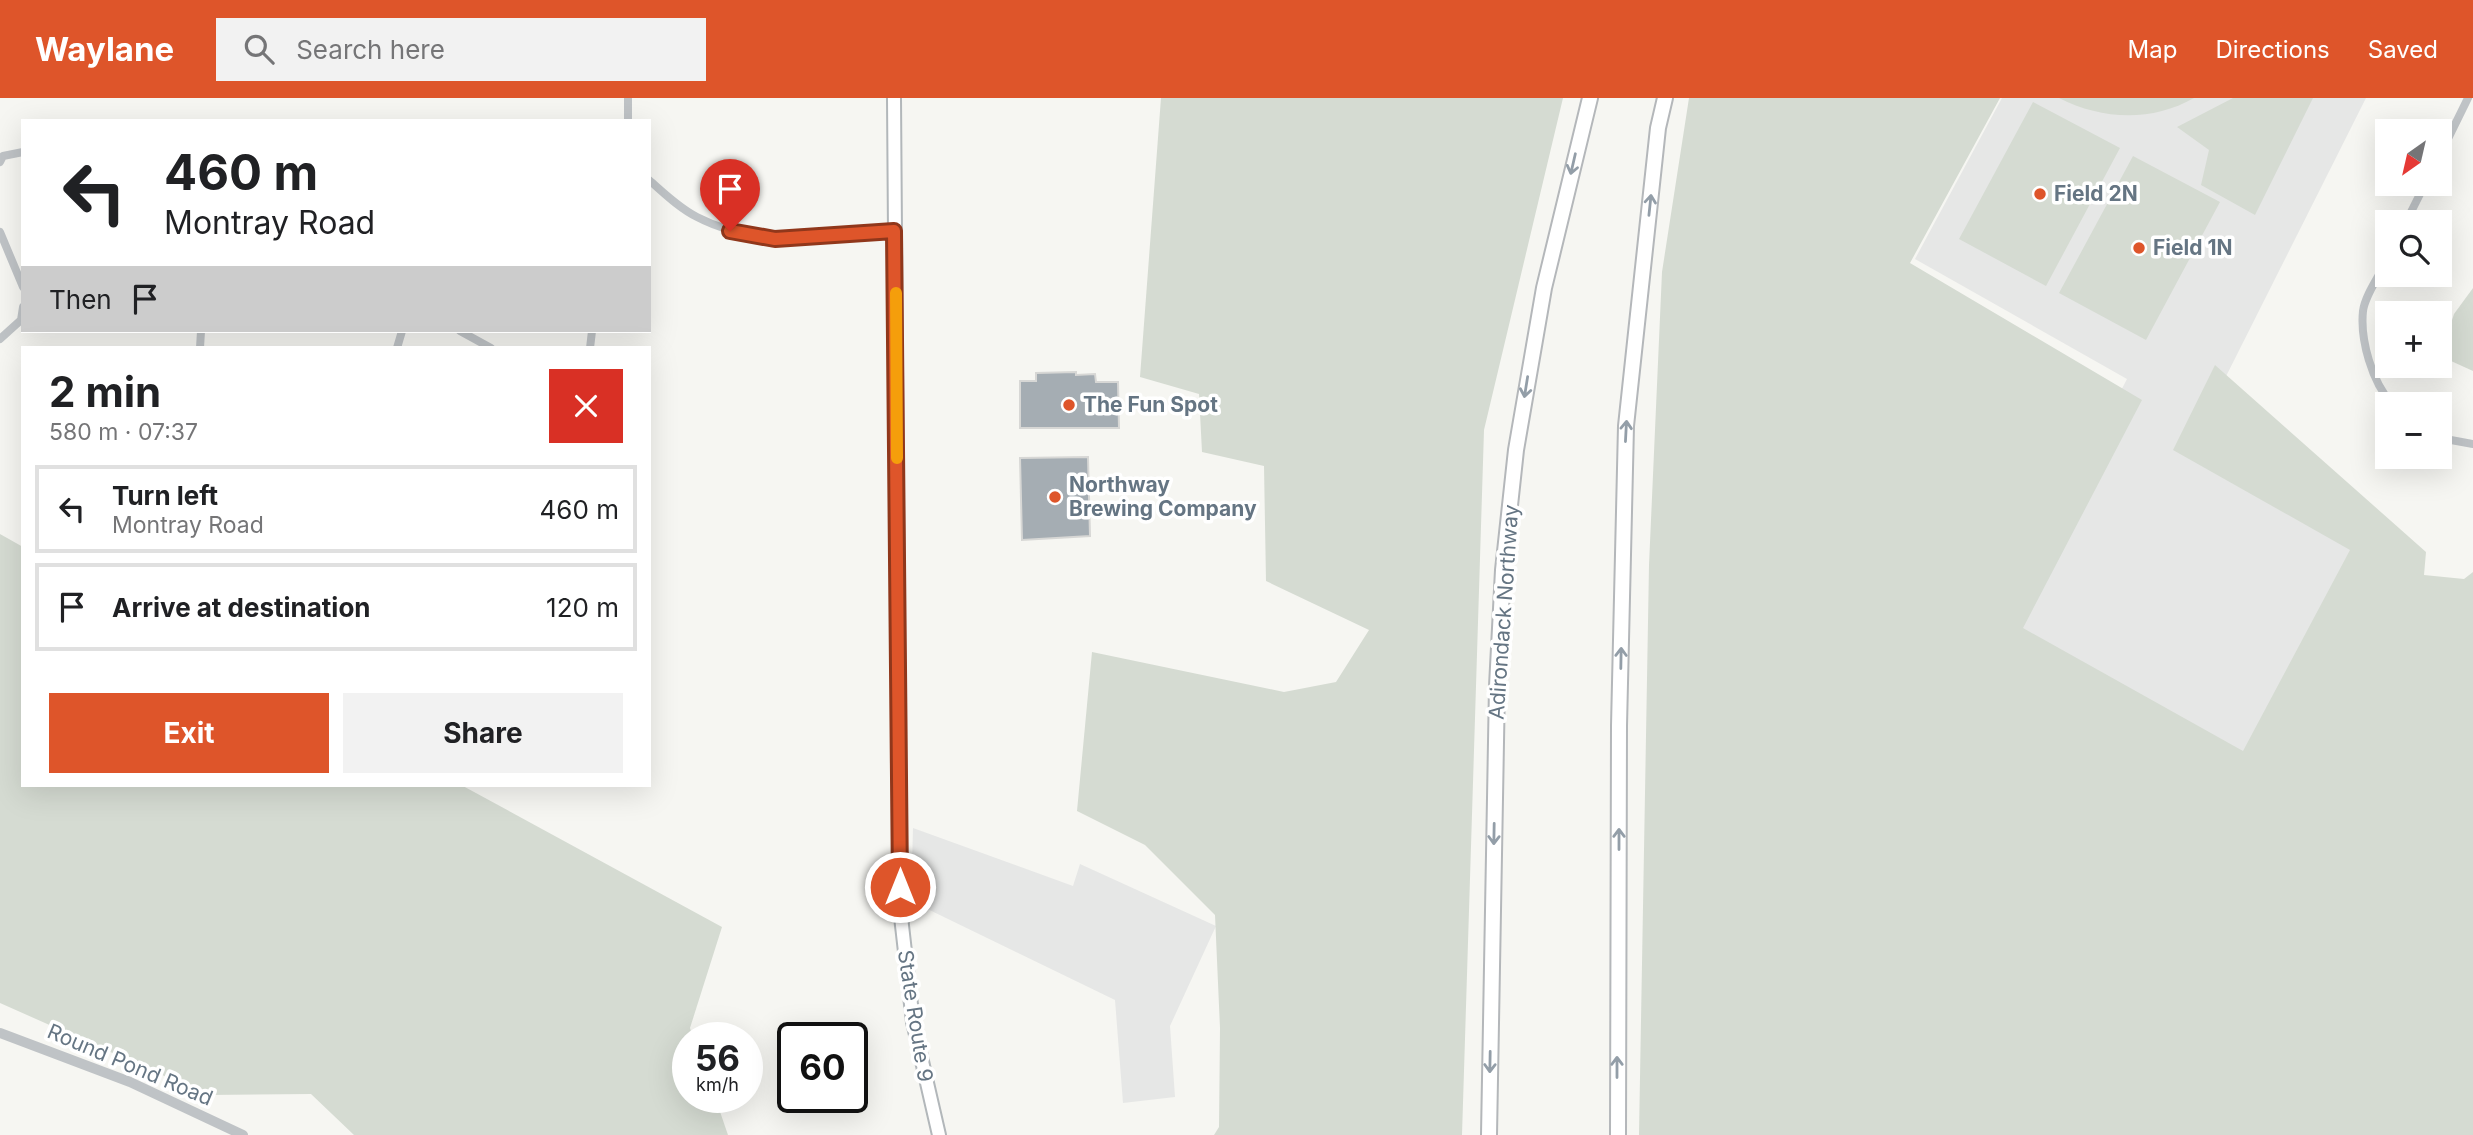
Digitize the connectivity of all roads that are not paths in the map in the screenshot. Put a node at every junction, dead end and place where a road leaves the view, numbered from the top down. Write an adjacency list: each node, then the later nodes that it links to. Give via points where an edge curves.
1 (628, 98): 6 (street)
2 (894, 98): 11 (main road, State Route 9)
3 (1590, 98): 25 (highway, Adirondack Northway, one-way to 25, via 1541,300 1516,450 1503,570)
4 (1665, 98): 26 (highway, one-way to 4, via 1626,426)
5 (2468, 98): 7 (street)
6 (628, 119)
7 (2452, 131)
8 (21, 152): 9 (street, via 3,156)
9 (0, 162)
10 (651, 182): 11 (street, via 695,216 730,231 775,239)
11 (894, 231): 24 (main road, State Route 9, via 900,908 913,1022)
12 (0, 232): 13 (street)
13 (21, 282)
14 (2375, 284): 19 (street, via 2363,309 2364,342)
15 (21, 320): 17 (street)
16 (464, 333): 18 (street)
17 (0, 339)
18 (487, 346)
19 (2381, 392)
20 (2452, 440): 21 (street)
21 (2473, 444)
22 (0, 1033): 23 (street, Round Pond Road, via 130,1082)
23 (243, 1135)
24 (939, 1135)
25 (1489, 1135)
26 (1618, 1135)

